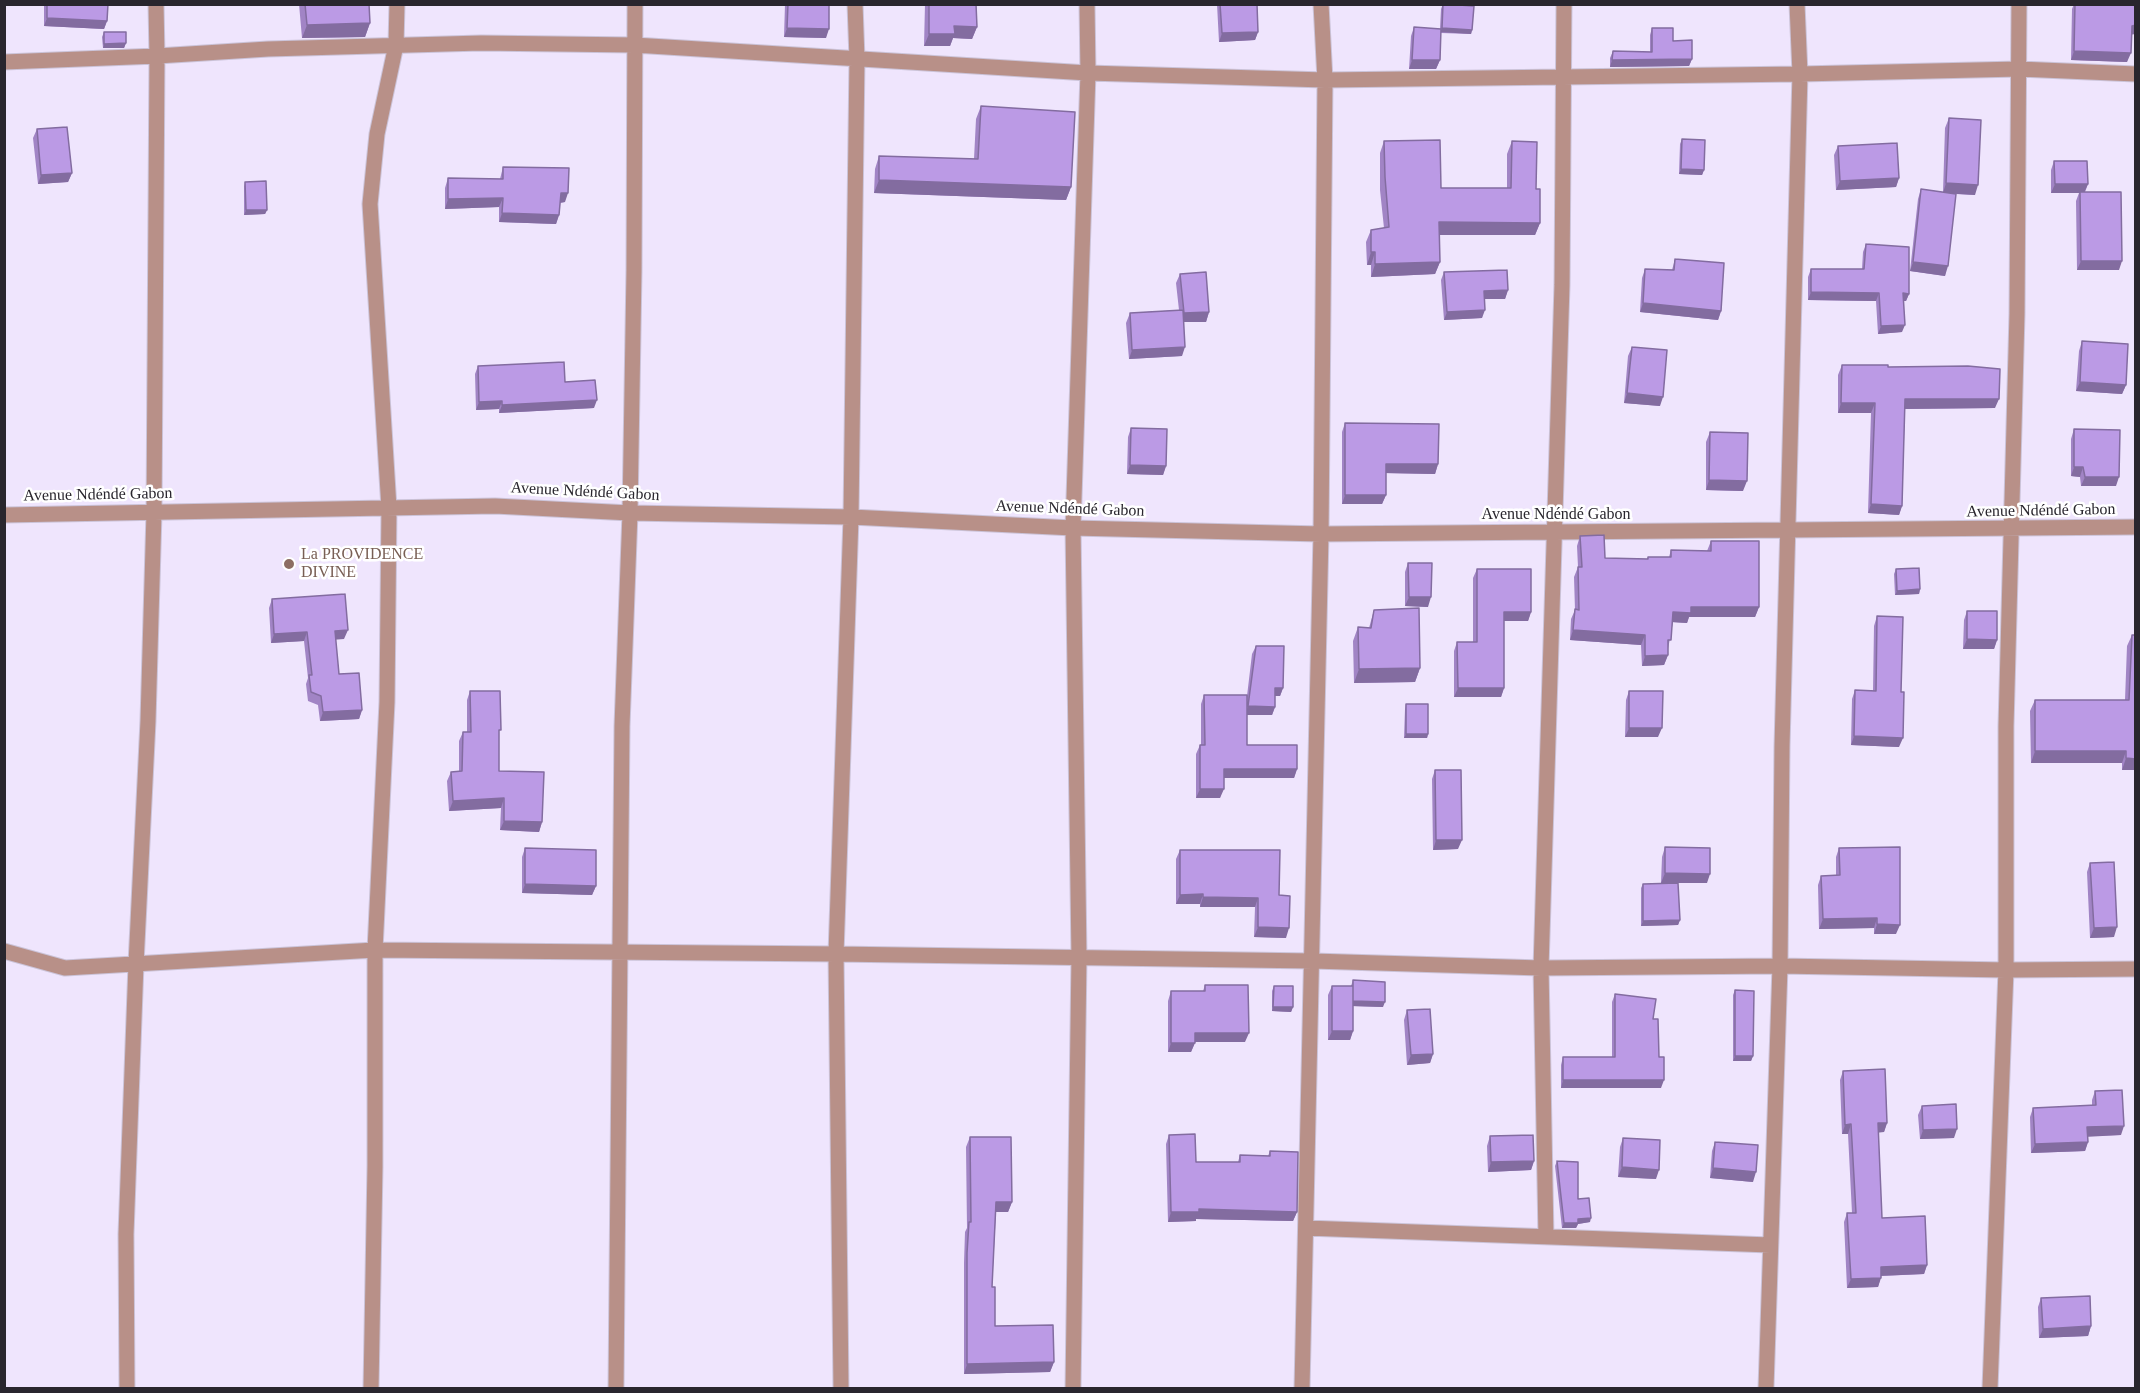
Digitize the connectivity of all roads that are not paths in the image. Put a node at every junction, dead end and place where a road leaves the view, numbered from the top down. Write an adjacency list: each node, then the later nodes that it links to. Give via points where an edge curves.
1 (156, 4): 12 (street)
2 (397, 4): 10 (street)
3 (634, 4): 11 (street)
4 (855, 4): 13 (street)
5 (1087, 4): 16 (street)
6 (1321, 4): 20 (street)
7 (1564, 4): 19 (street)
8 (1797, 4): 17 (street)
9 (2019, 4): 15 (street)
10 (396, 45): 11 (street); 12 (street); 21 (street, via 377,134 370,204)
11 (634, 45): 13 (street); 23 (street)
12 (158, 56): 14 (street); 22 (street)
13 (857, 59): 16 (street); 25 (street)
14 (4, 62)
15 (2019, 69): 17 (street); 18 (street); 29 (street)
16 (1088, 73): 20 (street); 27 (street)
17 (1800, 74): 19 (street); 28 (street)
18 (2136, 74)
19 (1564, 76): 20 (street); 30 (street, via 1562,285)
20 (1325, 80): 31 (street)
21 (389, 508): 22 (street, Avenue Ndéndé Gabon); 23 (street, Avenue Ndéndé Gabon, via 495,506); 32 (street, via 387,702)
22 (154, 513): 24 (street, Avenue Ndéndé Gabon); 38 (street)
23 (630, 513): 25 (street, Avenue Ndéndé Gabon); 34 (street, via 622,726)
24 (4, 515)
25 (850, 517): 27 (street, Avenue Ndéndé Gabon); 35 (street)
26 (2136, 527): 29 (street, Avenue Ndéndé Gabon)
27 (1073, 528): 31 (street, Avenue Ndéndé Gabon); 36 (street)
28 (1788, 530): 29 (street, Avenue Ndéndé Gabon); 30 (street, Avenue Ndéndé Gabon); 39 (street)
29 (2011, 530): 42 (street)
30 (1553, 533): 31 (street, Avenue Ndéndé Gabon); 40 (street)
31 (1321, 534): 37 (street)
32 (375, 950): 34 (street); 38 (street); 47 (street)
33 (4, 951): 38 (street, via 65,969)
34 (621, 952): 35 (street); 48 (street)
35 (836, 954): 36 (street); 49 (street)
36 (1079, 957): 37 (street); 50 (street)
37 (1313, 961): 40 (street); 43 (street)
38 (136, 964): 46 (street, via 126,1234)
39 (1780, 966): 40 (street); 42 (street); 45 (street)
40 (1542, 968): 44 (street)
41 (2136, 969): 42 (street)
42 (2006, 970): 53 (street)
43 (1306, 1228): 44 (street); 51 (street)
44 (1546, 1237): 45 (street)
45 (1770, 1245): 52 (street)
46 (127, 1389)
47 (370, 1389)
48 (616, 1389)
49 (841, 1389)
50 (1073, 1389)
51 (1302, 1389)
52 (1766, 1389)
53 (1990, 1389)

